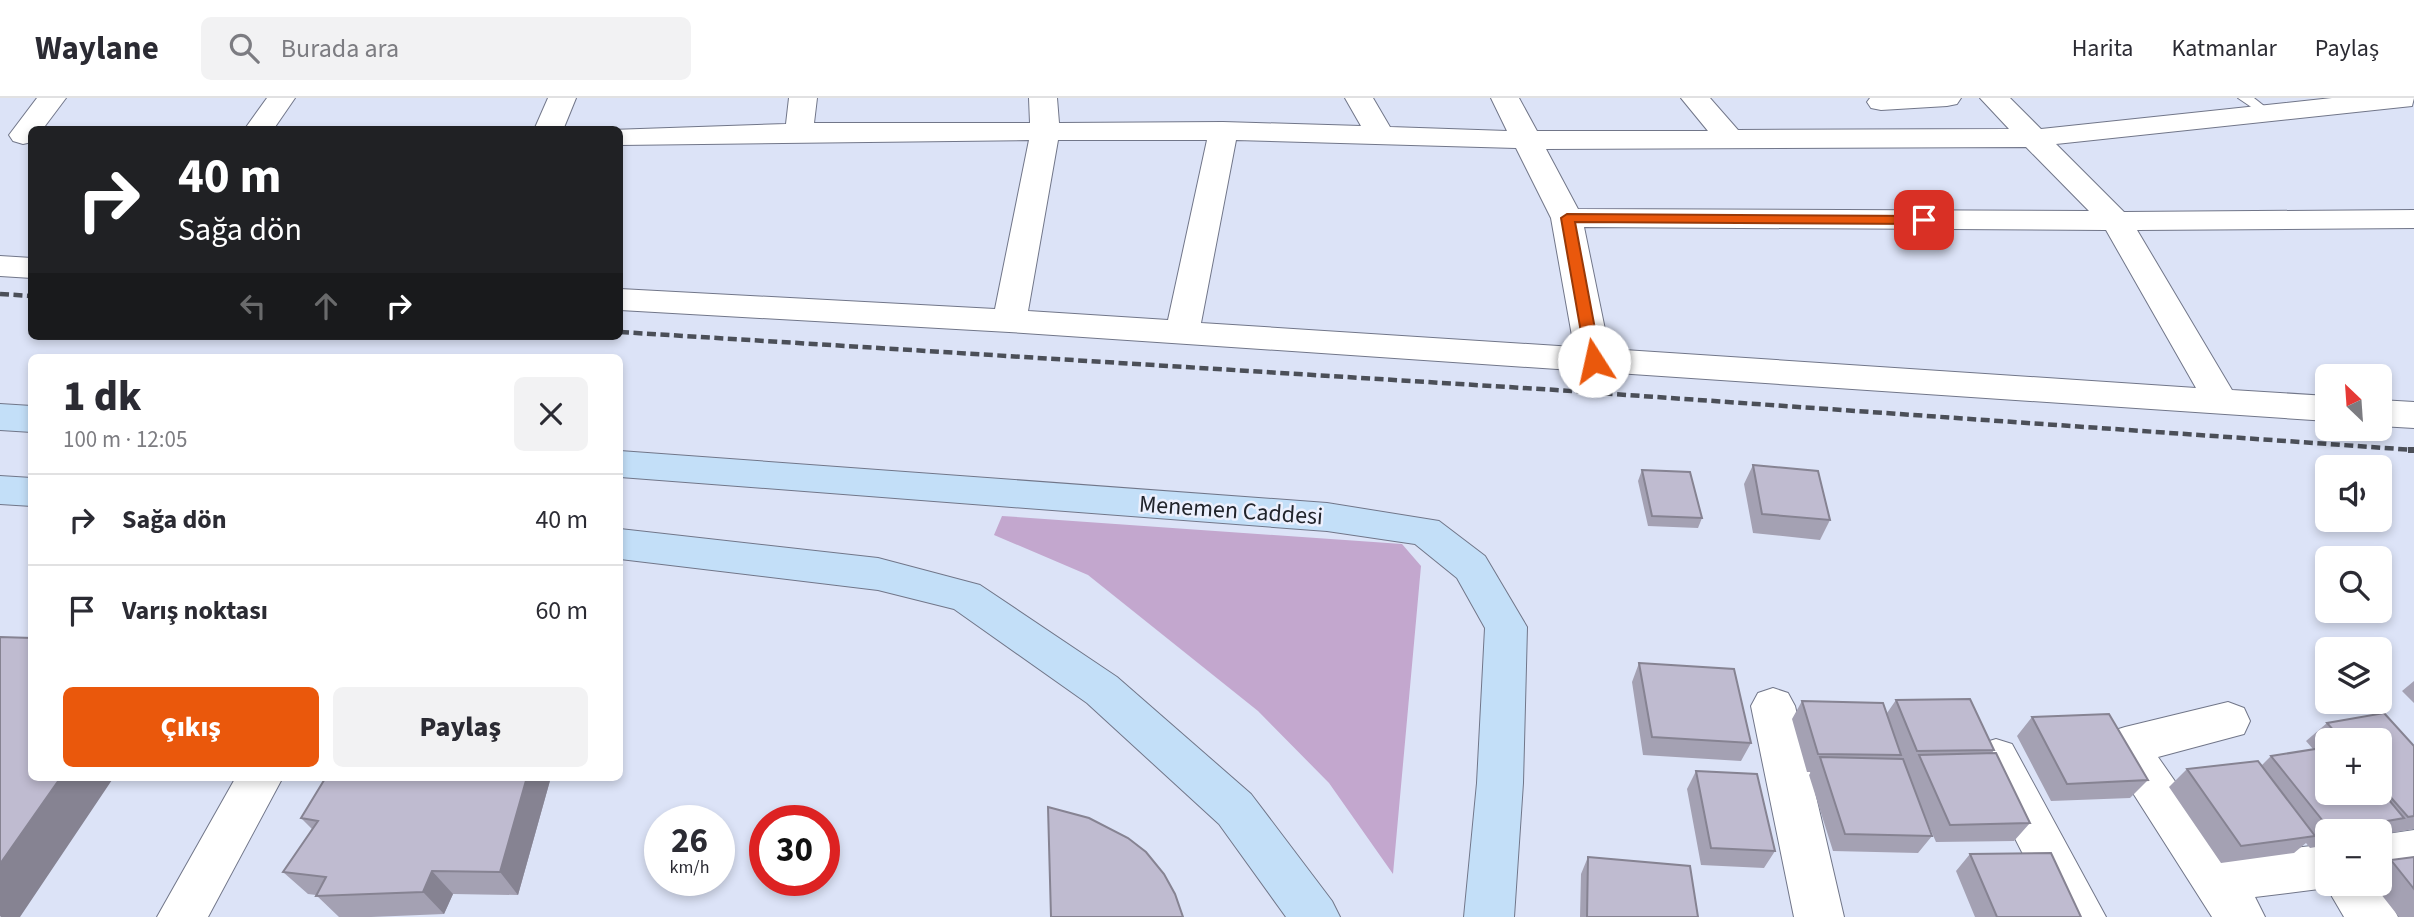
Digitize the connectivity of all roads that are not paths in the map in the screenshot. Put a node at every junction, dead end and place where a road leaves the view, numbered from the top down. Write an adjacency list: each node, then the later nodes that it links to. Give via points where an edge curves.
1 (52, 98): 19 (street)
2 (281, 98): 14 (street)
3 (562, 98): 15 (street)
4 (803, 98): 17 (street)
5 (1043, 98): 18 (street)
6 (1359, 98): 20 (street)
7 (1505, 98): 23 (street)
8 (1695, 98): 24 (street)
9 (1947, 98): 12 (street)
10 (1994, 98): 22 (street)
11 (2412, 98): 13 (street)
12 (1880, 100): 25 (street)
13 (2256, 106): 22 (street)
14 (261, 126)
15 (550, 126)
16 (1223, 131): 18 (street); 20 (street); 33 (street)
17 (799, 132): 18 (street); 21 (street)
18 (1045, 132): 32 (street)
19 (18, 135)
20 (1380, 135): 23 (street)
21 (623, 136)
22 (2034, 138): 25 (street); 28 (street)
23 (1528, 141): 24 (street); 26 (street)
24 (1732, 141): 25 (street)
25 (1910, 141)
26 (1567, 218): 28 (street); 34 (street)
27 (2414, 219): 28 (street)
28 (2116, 221): 35 (street)
29 (0, 266): 30 (street)
30 (28, 268)
31 (623, 300): 32 (street)
32 (1009, 321): 33 (street)
33 (1182, 332): 34 (street)
34 (1594, 361): 35 (street)
35 (2221, 401): 36 (street)
36 (2315, 408)
37 (2392, 414): 38 (street)
38 (2414, 415)
39 (0, 417): 40 (main road)
40 (28, 419)
41 (623, 464): 56 (main road, Menemen Caddesi, via 1327,517 1424,531 1471,567 1506,627)
42 (0, 490): 43 (main road)
43 (28, 492)
44 (623, 544): 55 (main road, via 878,574 966,596 1102,690 1236,809)
45 (1773, 706): 57 (street)
46 (1976, 719): 58 (street)
47 (2228, 721): 53 (street, via 2125,746)
48 (258, 781): 54 (street)
49 (2414, 852): 50 (street)
50 (2392, 855)
51 (2315, 870): 53 (street)
52 (2357, 896): 59 (street)
53 (2228, 898)
54 (182, 917)
55 (1315, 917)
56 (1489, 917)
57 (1819, 917)
58 (2081, 917)
59 (2373, 917)

